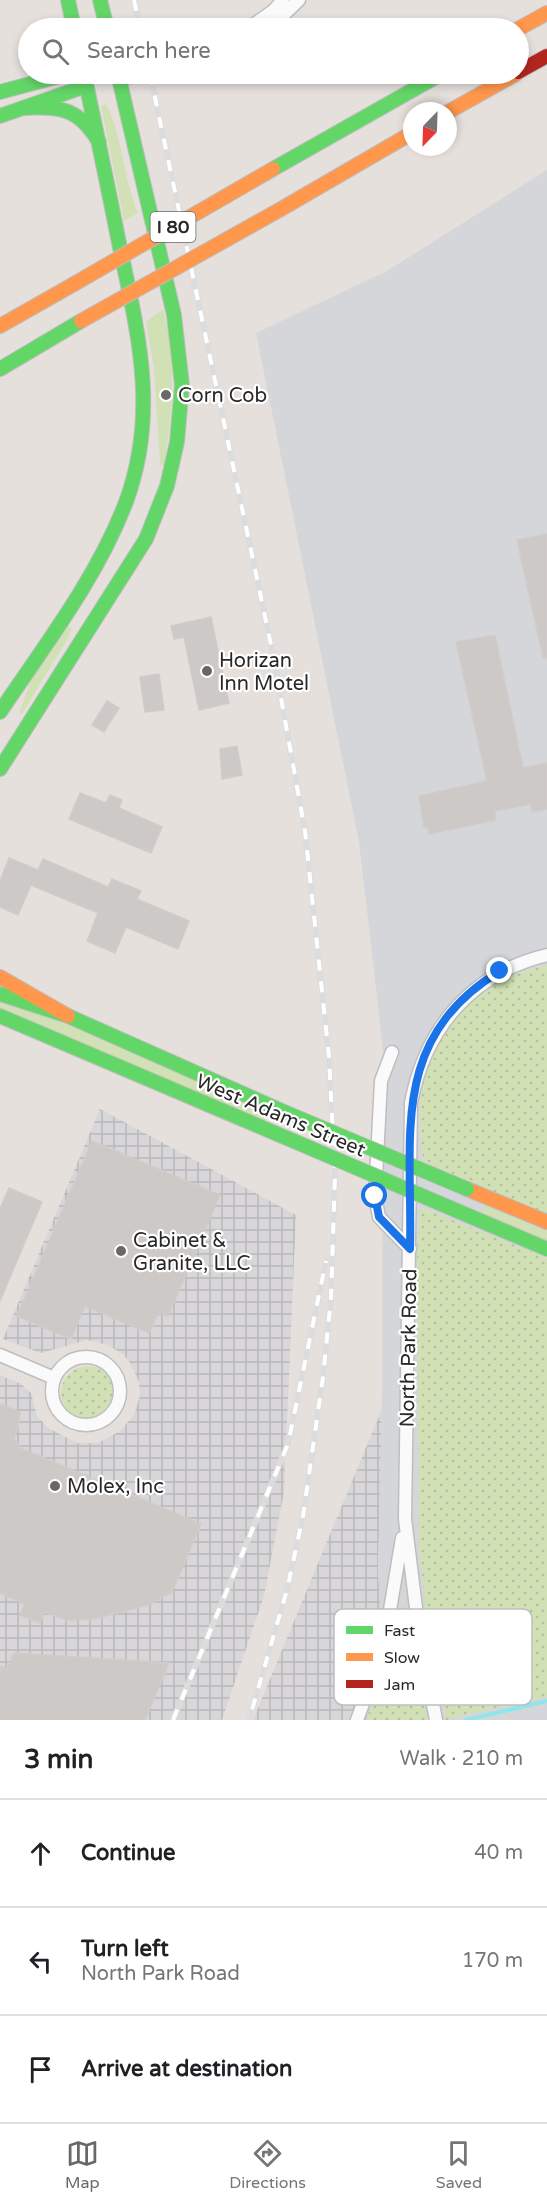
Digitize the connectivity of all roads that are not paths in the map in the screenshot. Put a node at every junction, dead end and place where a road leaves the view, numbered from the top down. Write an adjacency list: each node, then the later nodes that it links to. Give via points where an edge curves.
1 (68, 0): 6 (main road)
2 (100, 0): 7 (main road)
3 (283, 0): 8 (street)
4 (298, 0): 9 (street)
5 (547, 13): 10 (main road)
6 (72, 18)
7 (104, 18)
8 (261, 18)
9 (280, 18)
10 (529, 23)
11 (547, 56): 12 (main road)
12 (529, 66)
13 (30, 84): 19 (main road)
14 (90, 84): 21 (main road)
15 (103, 84): 24 (main road)
16 (104, 84): 28 (main road, via 176,331 182,385 177,442 167,486 146,539)
17 (423, 84): 25 (main road, I 80, bridge)
18 (498, 84): 20 (main road)
19 (0, 92)
20 (457, 107)
21 (23, 108): 22 (main road); 24 (main road, via 69,111 85,121)
22 (0, 116)
23 (403, 138): 26 (main road, I 80, bridge)
24 (99, 142): 27 (main road, via 140,341 145,381 141,447 130,492 114,532)
25 (0, 326)
26 (0, 369)
27 (0, 712)
28 (0, 769)
29 (547, 955): 36 (street, North Park Road, via 518,963 483,981 454,1008 431,1040 411,1103)
30 (0, 977): 33 (main road)
31 (0, 994): 33 (main road, West Adams Street)
32 (0, 1016): 37 (main road, West Adams Street, bridge)
33 (68, 1016): 35 (main road, West Adams Street, bridge)
34 (392, 1052): 36 (street, via 381,1082 375,1196 379,1217)
35 (547, 1222)
36 (410, 1249): 40 (street, North Park Road)
37 (547, 1249)
38 (0, 1355): 39 (street)
39 (54, 1378): 39 (street, via 52,1399 63,1417 73,1423 94,1424 104,1420 118,1404 120,1387 113,1370 93,1358 70,1361)
40 (405, 1519): 41 (street, North Park Road); 42 (street, North Park Road)
41 (393, 1609)
42 (415, 1609)
43 (363, 1705): 45 (street, North Park Road)
44 (433, 1705): 46 (street, North Park Road)
45 (357, 1720)
46 (436, 1720)

